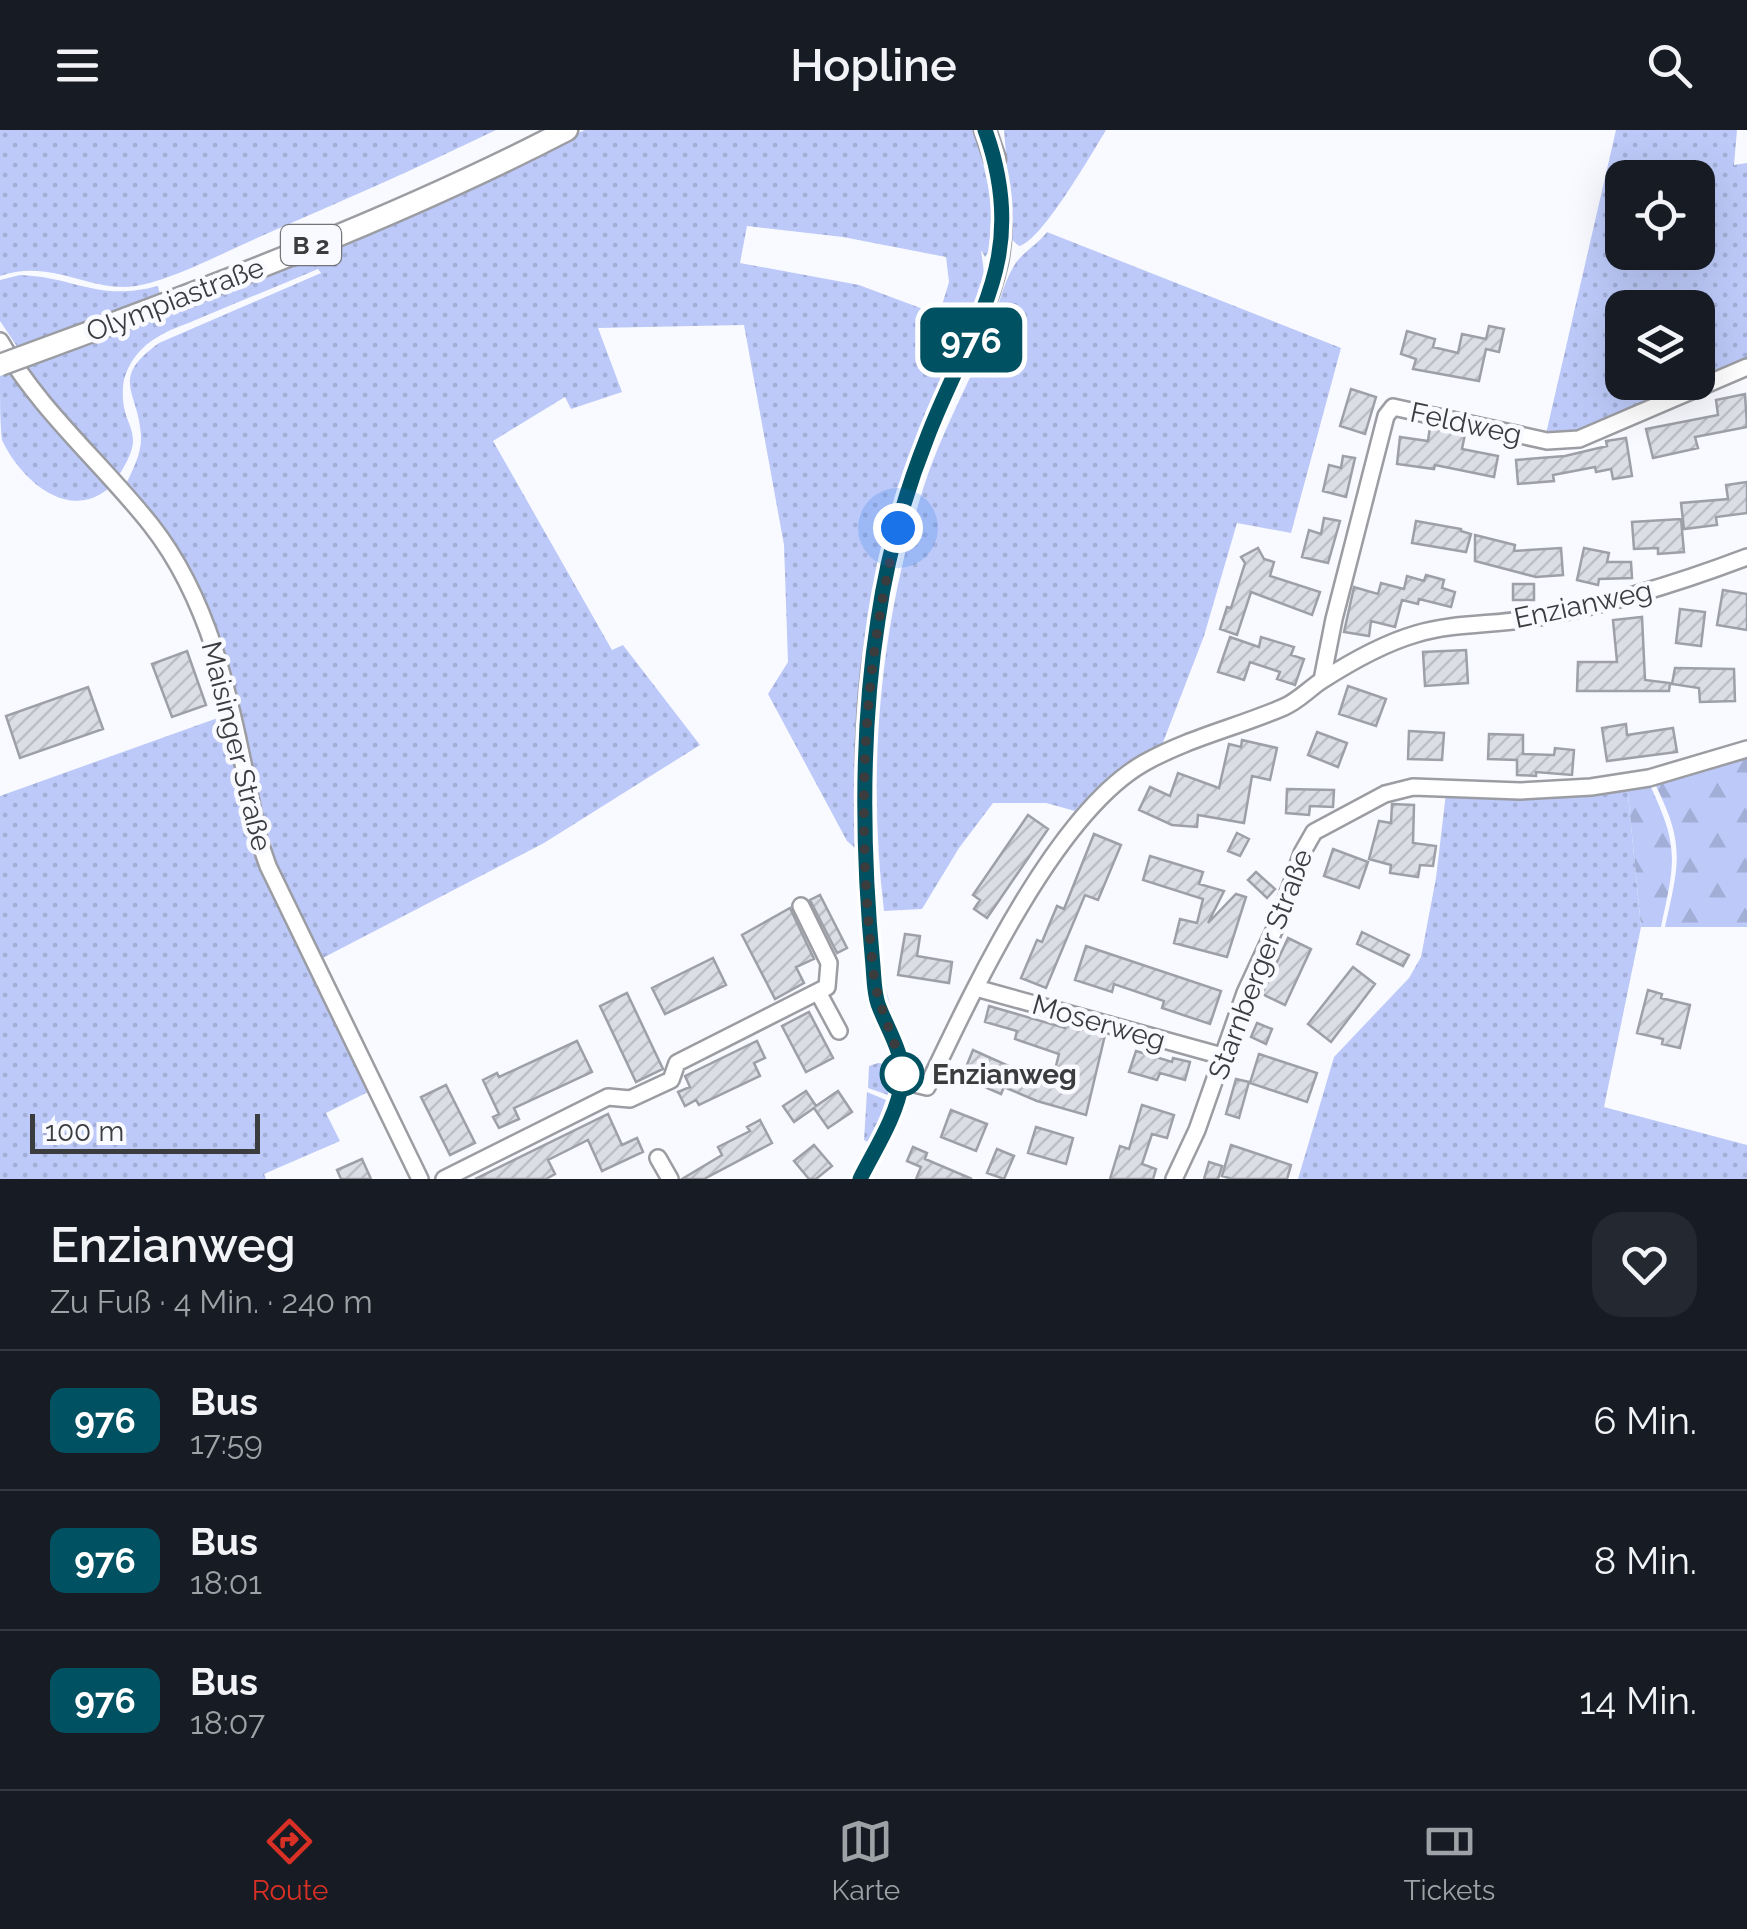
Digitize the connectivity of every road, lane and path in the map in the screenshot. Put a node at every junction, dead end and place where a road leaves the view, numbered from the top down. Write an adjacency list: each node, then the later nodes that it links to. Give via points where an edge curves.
1 (568, 130): 5 (main road, Olympiastraße / B 2, bridge, via 480,175 198,292 49,347)
2 (985, 130): 4 (main road)
3 (998, 130): 4 (main road)
4 (996, 159): 15 (street, via 1003,206 999,262 911,484 879,611 865,722 877,1000)
5 (1, 351): 17 (street, Maisinger Straße, via 151,525 186,578 220,668 268,866)
6 (1747, 367): 8 (street, Feldweg, via 1579,439 1546,440 1393,407)
7 (1747, 557): 8 (street, Enzianweg, via 1597,604 1416,634)
8 (1322, 680): 11 (street, Enzianweg, via 1288,705 1191,742 1121,779 1040,875)
9 (1747, 749): 14 (street, Starnberger Straße, via 1591,787 1413,787 1329,822 1302,853)
10 (801, 906): 12 (street, via 829,963 829,985)
11 (976, 988): 14 (street, Moserweg); 15 (street, Enzianweg, via 927,1087)
12 (818, 992): 13 (street); 18 (street, via 677,1063 671,1080 630,1099 608,1097)
13 (838, 1030)
14 (1222, 1056): 21 (street, Starnberger Straße)
15 (902, 1082): 20 (street)
16 (658, 1158): 19 (street)
17 (420, 1179)
18 (444, 1179)
19 (670, 1179)
20 (860, 1179)
21 (1174, 1179)

